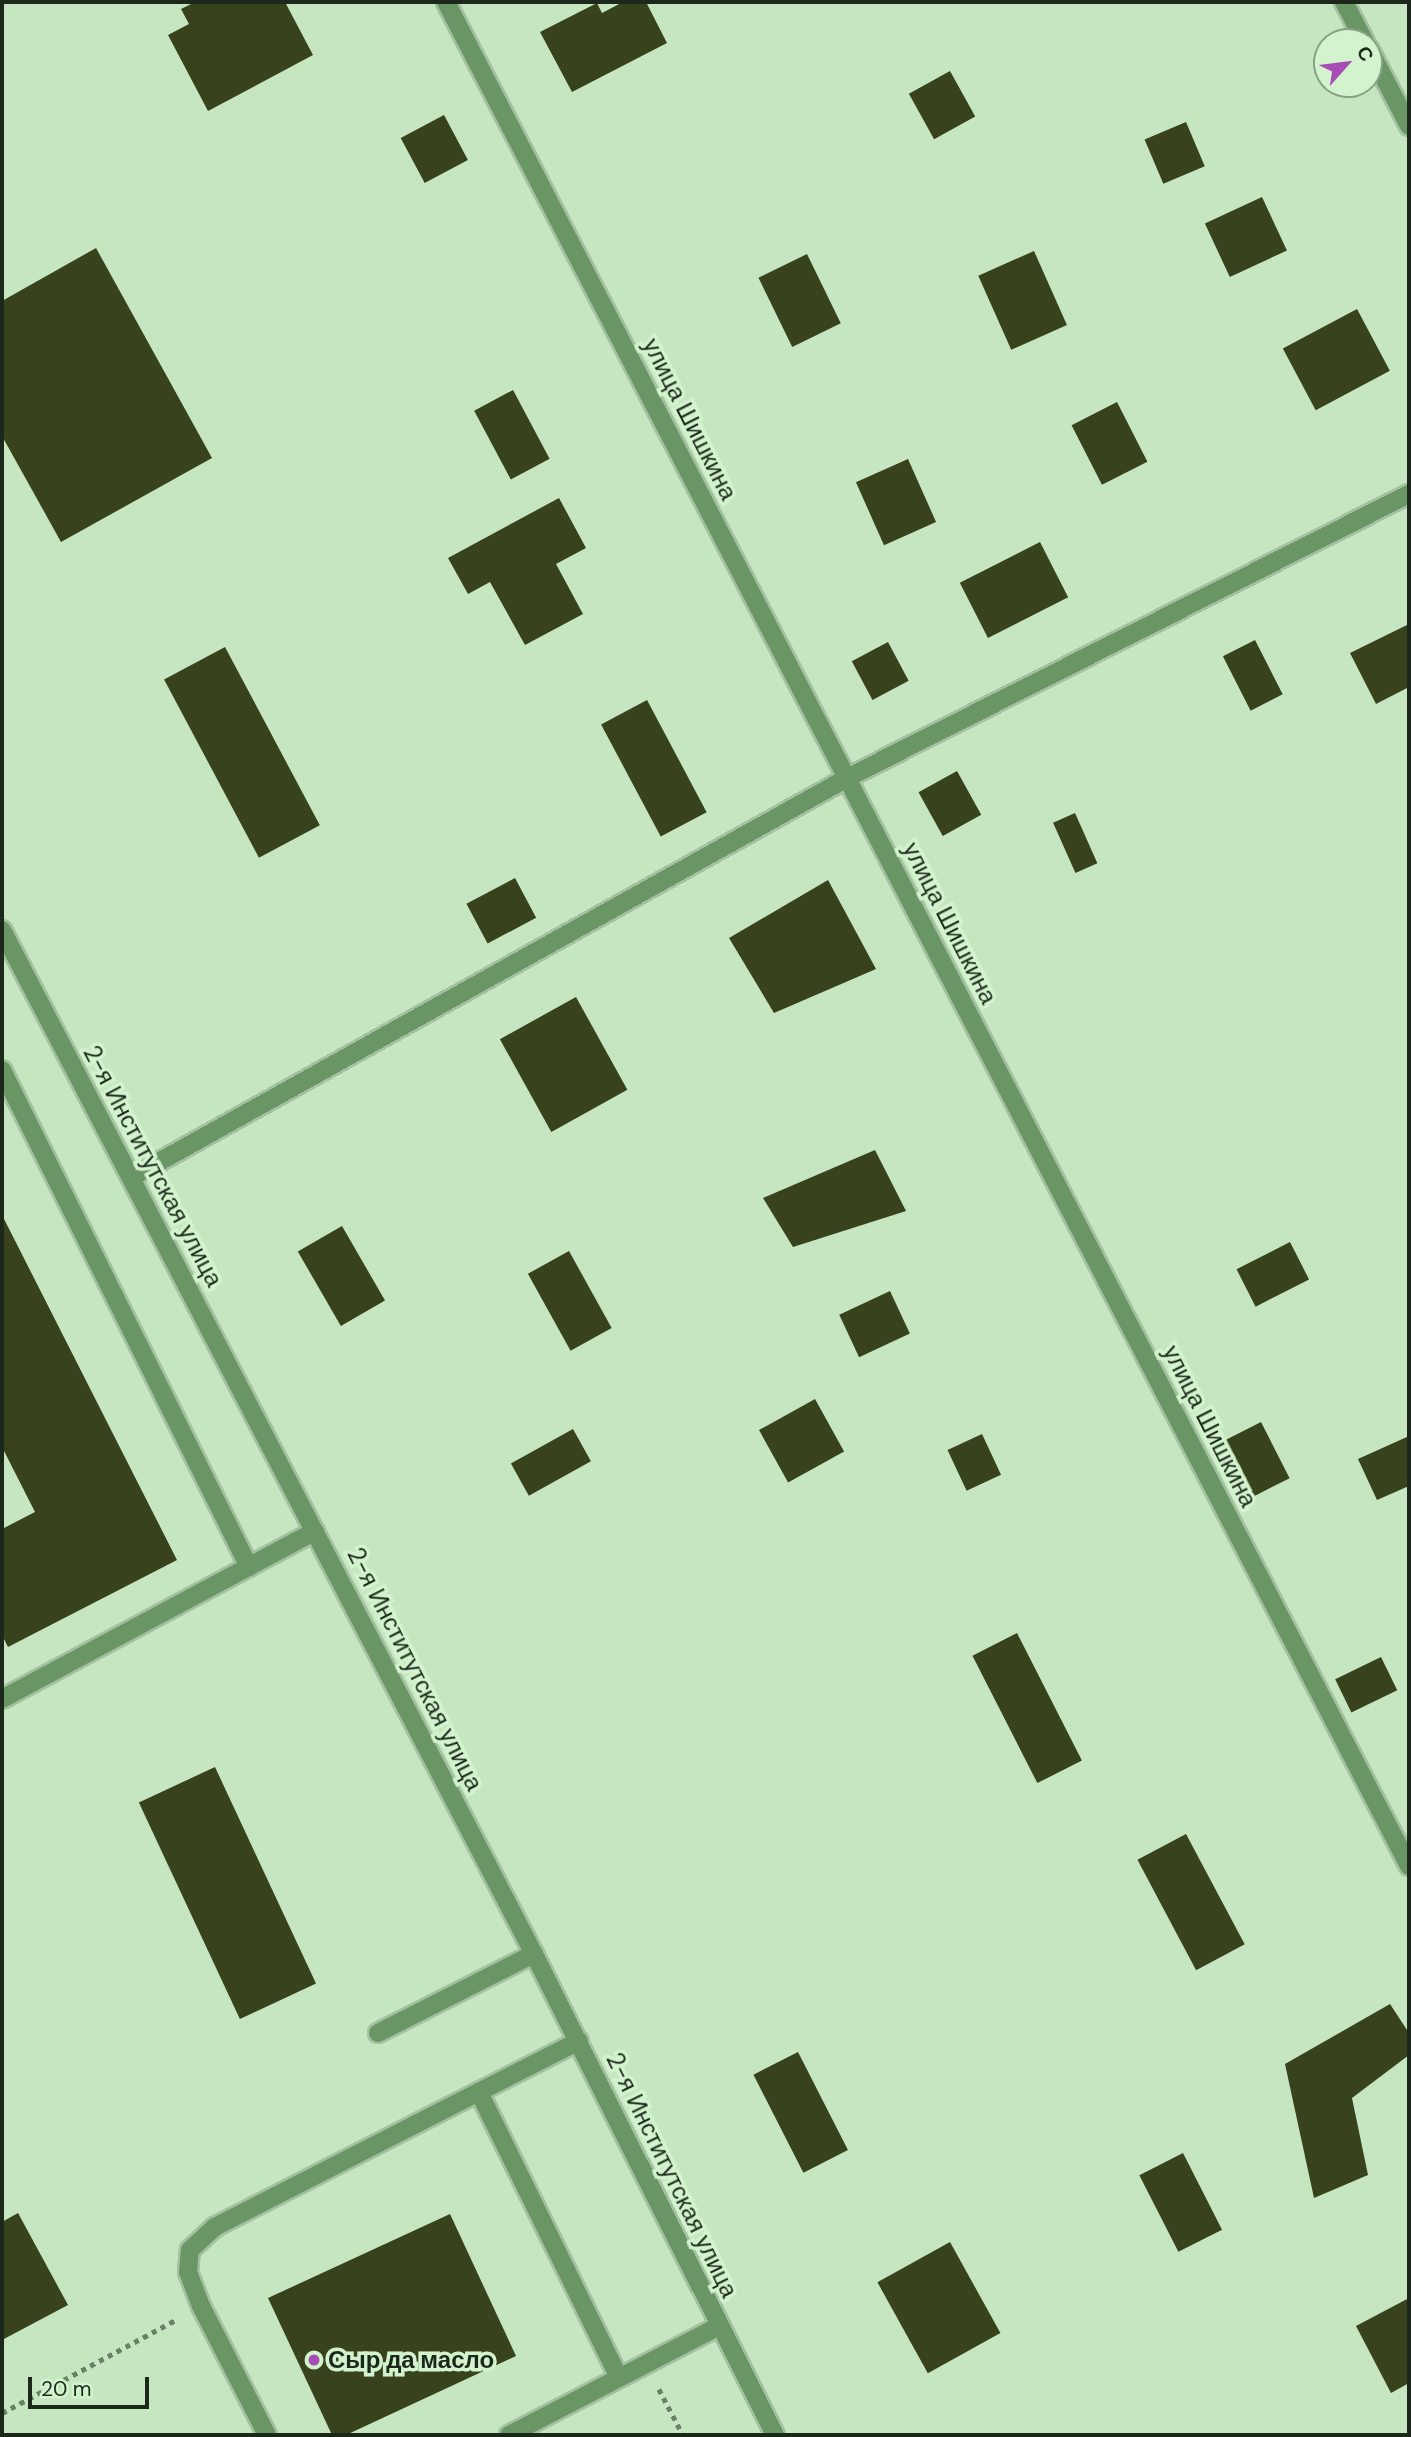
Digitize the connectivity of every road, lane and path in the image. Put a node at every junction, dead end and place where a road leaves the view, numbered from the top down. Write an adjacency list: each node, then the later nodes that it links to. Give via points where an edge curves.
1 (446, 2): 7 (street, улица Шишкина)
2 (1344, 2): 3 (street)
3 (1358, 28)
4 (1383, 76): 5 (street)
5 (1409, 126)
6 (1409, 495): 7 (street)
7 (847, 778): 11 (street); 15 (street, улица Шишкина)
8 (2, 930): 9 (street, 2-я Институтская улица)
9 (7, 954): 11 (street, 2-я Институтская улица)
10 (2, 1070): 13 (street)
11 (132, 1177): 12 (street, 2-я Институтская улица)
12 (315, 1531): 13 (street); 16 (street, 2-я Институтская улица)
13 (249, 1567): 14 (street)
14 (2, 1699)
15 (1409, 1866)
16 (534, 1954): 17 (street); 18 (street, 2-я Институтская улица)
17 (378, 2033)
18 (579, 2041): 19 (street); 21 (street, 2-я Институтская улица)
19 (479, 2092): 20 (street, via 199,2238 188,2272); 23 (street)
20 (201, 2306): 24 (path); 25 (street)
21 (719, 2326): 22 (street); 28 (street, 2-я Институтская улица)
22 (646, 2364): 23 (street); 27 (path)
23 (619, 2378): 26 (street)
24 (2, 2413)
25 (267, 2435)
26 (509, 2435)
27 (683, 2435)
28 (775, 2435)

